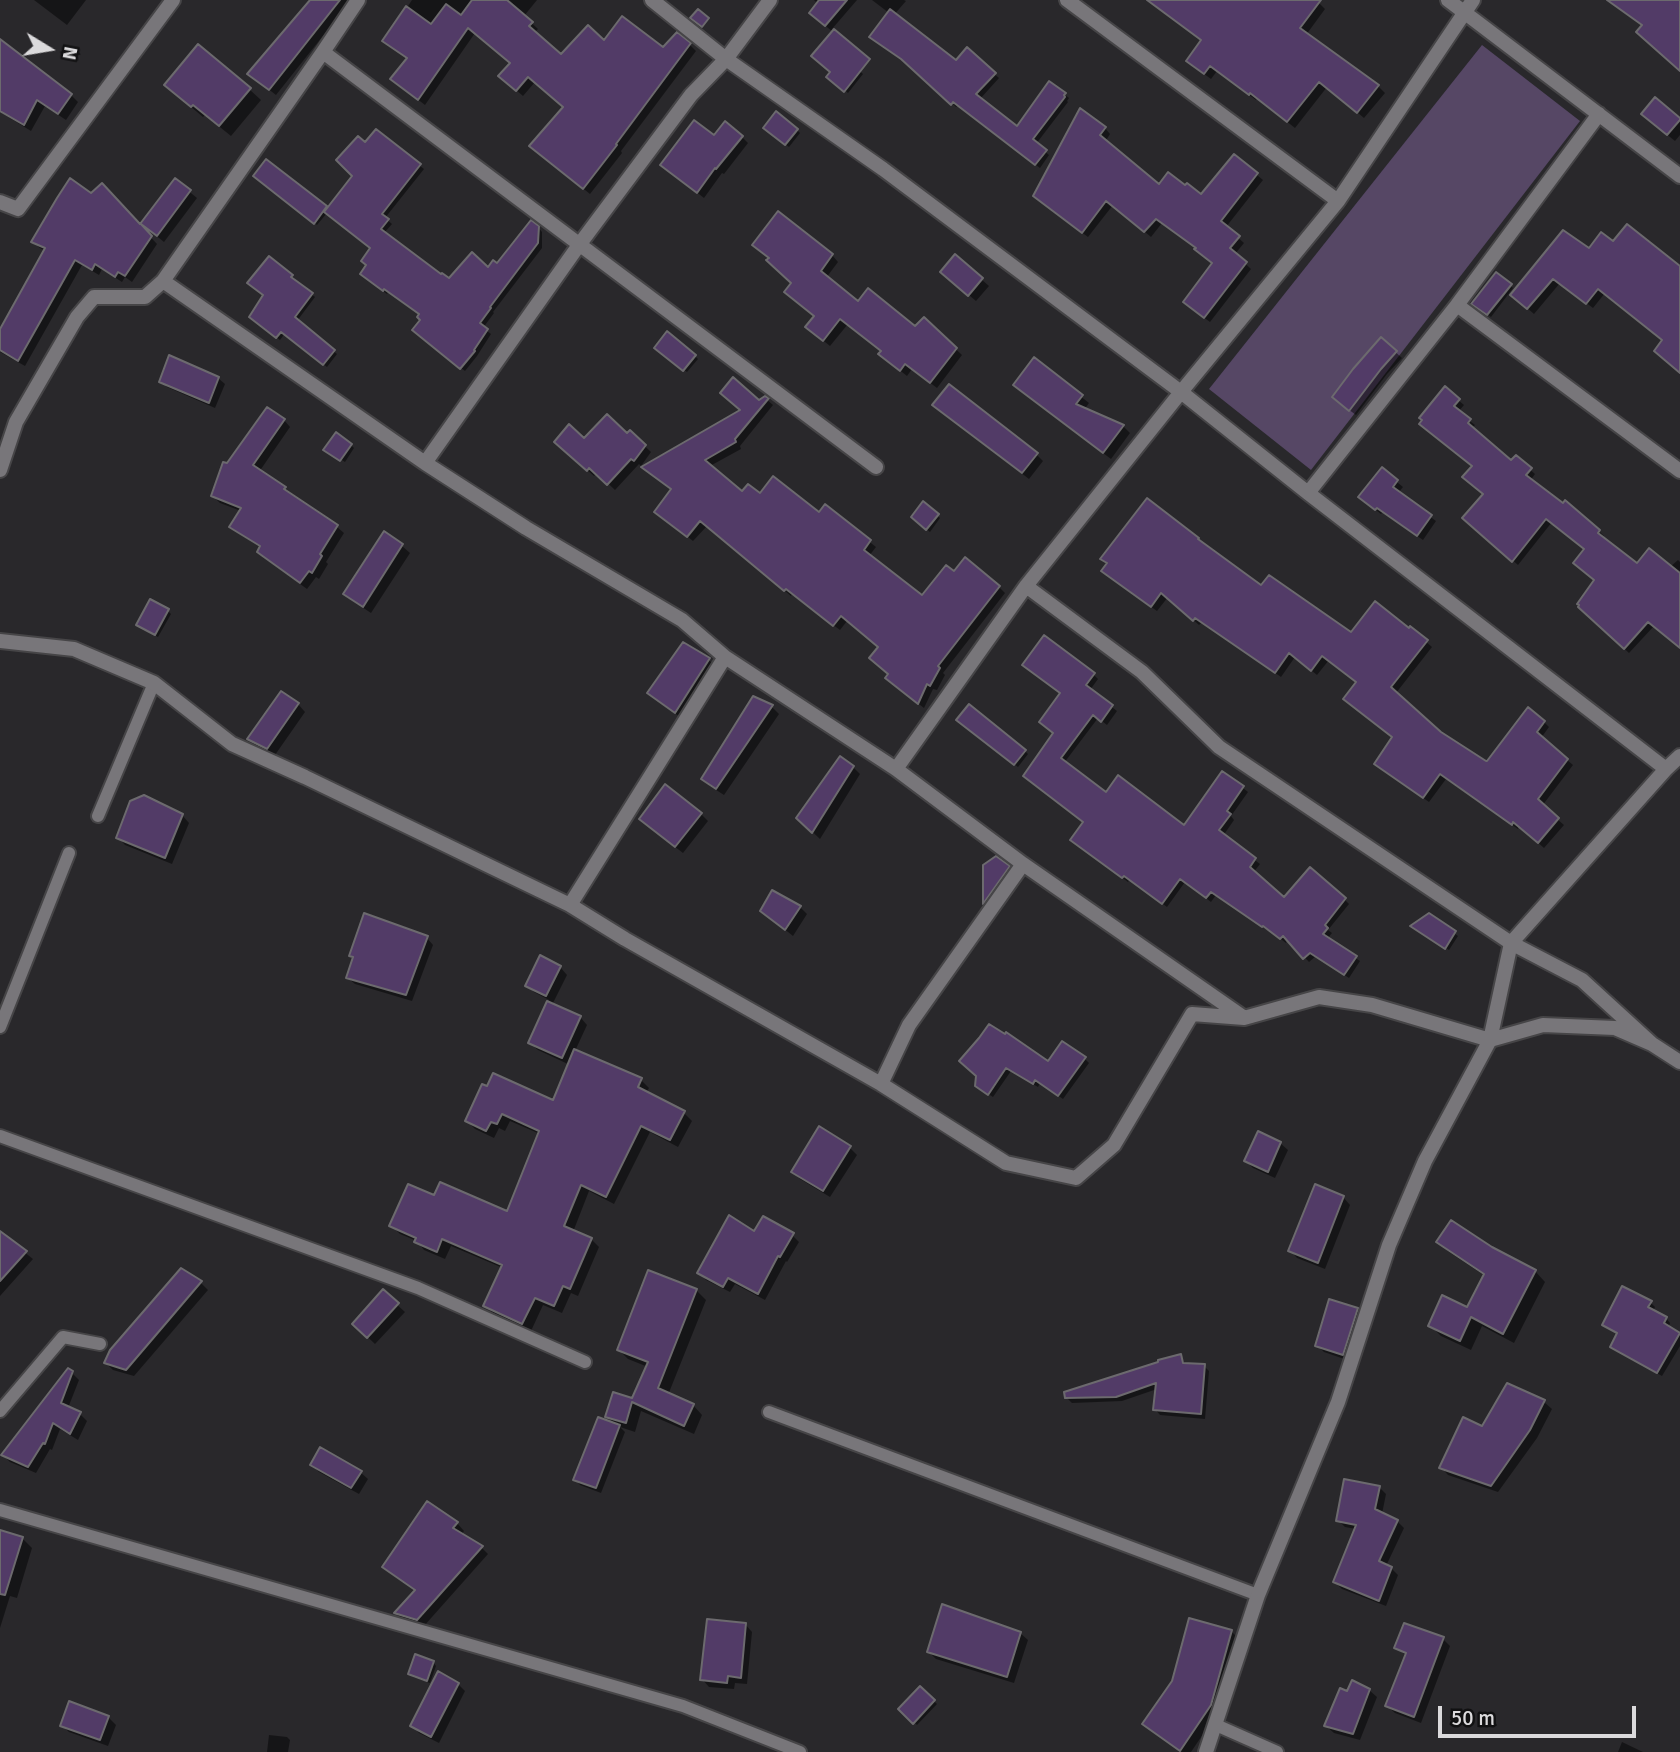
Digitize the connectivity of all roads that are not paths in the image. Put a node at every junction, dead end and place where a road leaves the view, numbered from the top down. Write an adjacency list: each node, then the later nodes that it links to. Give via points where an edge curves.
1 (173, 0): 13 (street, via 18,209)
2 (358, 0): 8 (street)
3 (652, 0): 9 (street)
4 (770, 0): 9 (street)
5 (1067, 0): 12 (street)
6 (1448, 0): 7 (street)
7 (1468, 6): 10 (street); 12 (street)
8 (323, 52): 14 (street); 15 (street)
9 (726, 59): 14 (street, via 691,95); 17 (street, via 883,169)
10 (1599, 114): 11 (street); 16 (street)
11 (1680, 176)
12 (1338, 201): 17 (street)
13 (0, 202)
14 (579, 245): 18 (street); 19 (street)
15 (163, 281): 18 (street); 20 (street, via 145,297 94,297 77,317 16,422)
16 (1457, 305): 21 (street); 22 (street)
17 (1181, 392): 22 (street); 23 (street)
18 (425, 463): 25 (street, via 682,620)
19 (876, 467)
20 (0, 470)
21 (1680, 471)
22 (1308, 493): 29 (street)
23 (1026, 586): 28 (street); 34 (street, via 1142,672 1219,747)
24 (0, 640): 26 (street, via 74,649)
25 (725, 657): 28 (street); 33 (street)
26 (154, 683): 30 (lane); 33 (street, via 232,744)
27 (1680, 756): 29 (street)
28 (896, 769): 32 (street)
29 (1666, 769): 34 (street)
30 (98, 816)
31 (69, 853): 36 (lane)
32 (1023, 864): 35 (street); 40 (street, via 909,1025)
33 (570, 905): 40 (street)
34 (1511, 943): 37 (street); 38 (street, via 1582,980)
35 (1244, 1017): 37 (street, via 1319,997 1372,1005); 40 (street, via 1192,1014 1114,1145 1076,1178 1006,1163)
36 (0, 1027)
37 (1490, 1040): 38 (street, via 1543,1025 1615,1028); 47 (street, via 1425,1161 1389,1245 1338,1402)
38 (1652, 1044): 39 (street)
39 (1680, 1062)
40 (881, 1084)
41 (0, 1136): 43 (lane, via 418,1288)
42 (100, 1344): 44 (lane, via 63,1337)
43 (585, 1362)
44 (0, 1411)
45 (769, 1412): 47 (lane)
46 (0, 1510): 49 (lane, via 683,1706)
47 (1258, 1595): 48 (street)
48 (1216, 1725): 50 (street); 51 (lane)
49 (800, 1752)
50 (1206, 1752)
51 (1277, 1752)

